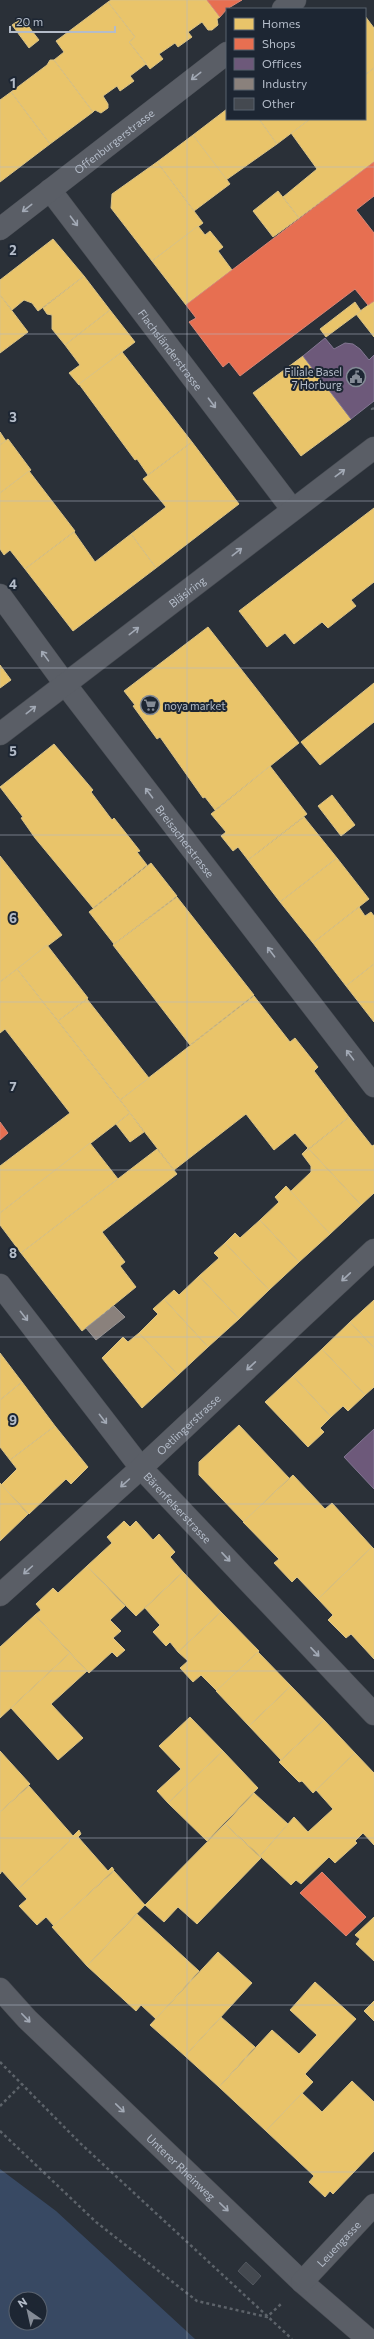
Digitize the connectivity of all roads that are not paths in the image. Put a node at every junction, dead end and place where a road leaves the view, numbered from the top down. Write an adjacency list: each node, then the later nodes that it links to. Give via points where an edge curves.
1 (294, 0): 2 (street)
2 (284, 8)
3 (226, 53): 4 (street, Offenburgerstrasse, one-way to 4)
4 (50, 190): 5 (street, Offenburgerstrasse, one-way to 5); 7 (street, Flachsländerstrasse, one-way to 7)
5 (0, 229)
6 (374, 448): 7 (street, Bläsiring, one-way to 6)
7 (292, 509): 9 (street, Bläsiring, one-way to 7)
8 (0, 595): 9 (street, Breisacherstrasse, one-way to 8)
9 (65, 684): 10 (street, Bläsiring, one-way to 9); 11 (street, Breisacherstrasse, one-way to 9)
10 (0, 734)
11 (374, 1086)
12 (374, 1250): 14 (street, Oetlingerstrasse, one-way to 14)
13 (0, 1285): 14 (street, Bärenfelserstrasse, one-way to 14)
14 (141, 1468): 15 (street, Oetlingerstrasse, one-way to 15); 16 (street, Bärenfelserstrasse, one-way to 16)
15 (0, 1595)
16 (374, 1714)
17 (0, 1989): 19 (street, Unterer Rheinweg, one-way to 19, via 27,2019)
18 (374, 2205): 19 (street, Leuengasse)
19 (302, 2282): 20 (street, Unterer Rheinweg)
20 (368, 2339)

